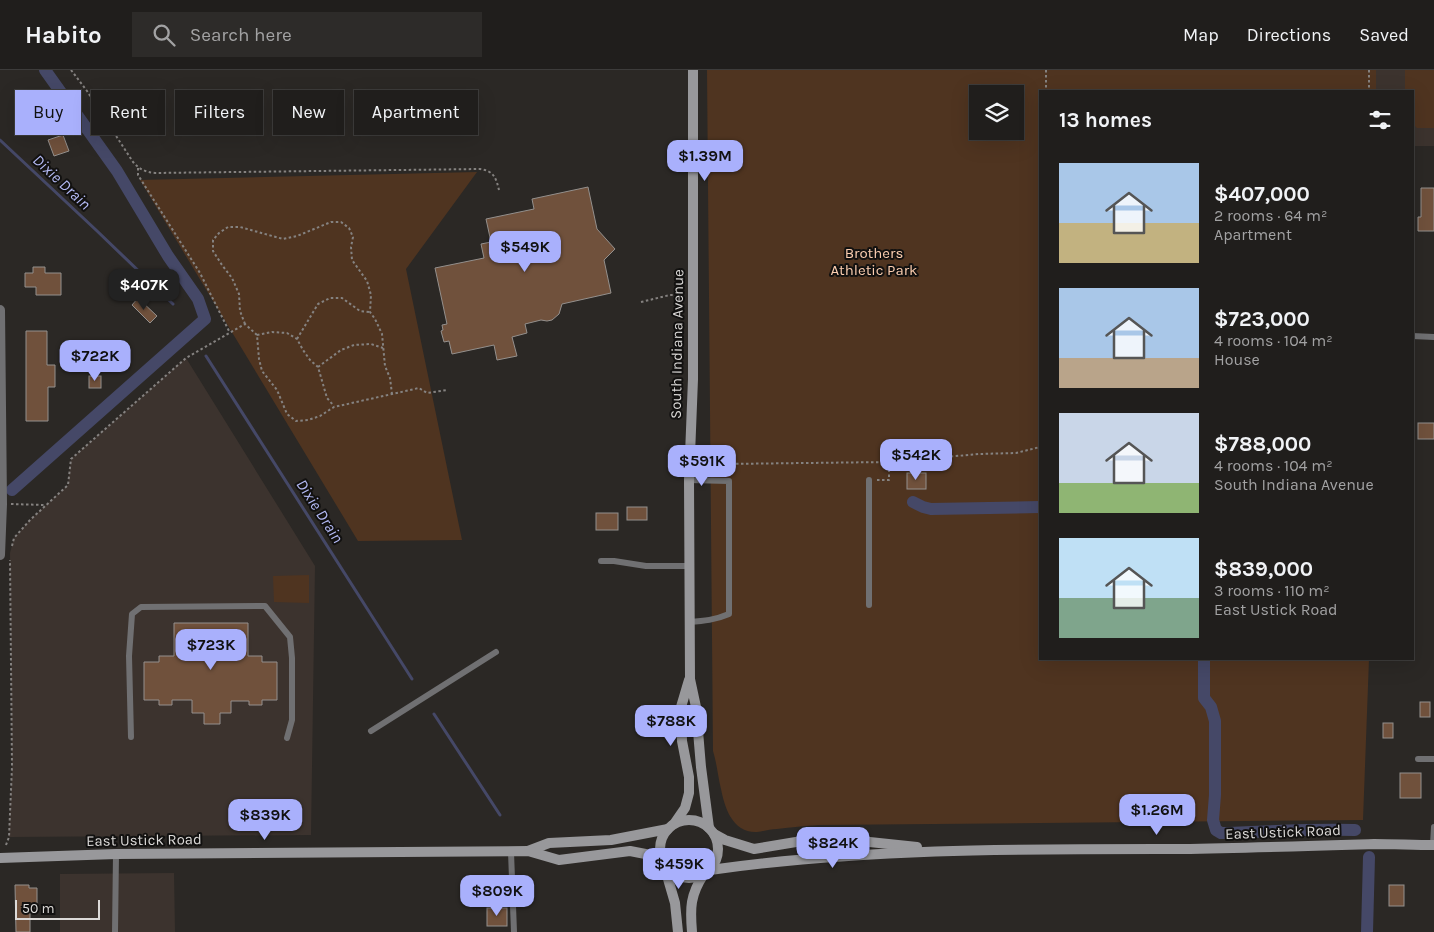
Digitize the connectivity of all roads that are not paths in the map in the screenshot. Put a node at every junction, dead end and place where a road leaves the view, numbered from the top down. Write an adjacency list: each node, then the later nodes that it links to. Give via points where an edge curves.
1 (692, 70): 6 (main road, South Indiana Avenue, via 693,379)
2 (0, 310): 5 (street)
3 (1414, 336): 4 (lane)
4 (1434, 337)
5 (0, 444): 8 (street)
6 (689, 480): 10 (main road, South Indiana Avenue); 12 (lane, via 729,481 729,614 718,619)
7 (868, 480): 11 (lane)
8 (0, 555)
9 (601, 561): 10 (lane)
10 (689, 566): 12 (main road, South Indiana Avenue)
11 (869, 605)
12 (689, 622): 14 (main road, South Indiana Avenue)
13 (496, 652): 15 (lane)
14 (690, 679): 20 (main road, South Indiana Avenue, via 681,708 689,793 685,808); 22 (main road, South Indiana Avenue)
15 (371, 731)
16 (131, 737): 17 (lane, via 129,656 132,614 141,607 265,606 290,637 292,720)
17 (287, 738)
18 (1418, 759): 19 (lane)
19 (1434, 759)
20 (671, 827): 22 (main road, via 688,820 703,824); 24 (main road, East Ustick Road, via 611,840 549,843); 29 (main road, via 660,842)
21 (1434, 827): 23 (lane)
22 (712, 831): 25 (main road, East Ustick Road, via 732,843 754,849 808,840 841,839); 30 (main road, via 717,841 718,856)
23 (1434, 845): 25 (main road, East Ustick Road)
24 (528, 851): 26 (main road, East Ustick Road); 29 (main road, East Ustick Road, via 559,860 630,851)
25 (953, 851): 30 (main road, East Ustick Road, via 818,857)
26 (512, 852): 27 (main road, East Ustick Road); 32 (lane)
27 (116, 854): 28 (main road, East Ustick Road); 31 (lane)
28 (0, 858)
29 (662, 861): 30 (main road, via 682,878 697,877); 33 (main road, via 675,903)
30 (707, 872): 34 (main road, via 697,885 690,910)
31 (115, 932)
32 (514, 932)
33 (678, 932)
34 (692, 932)

